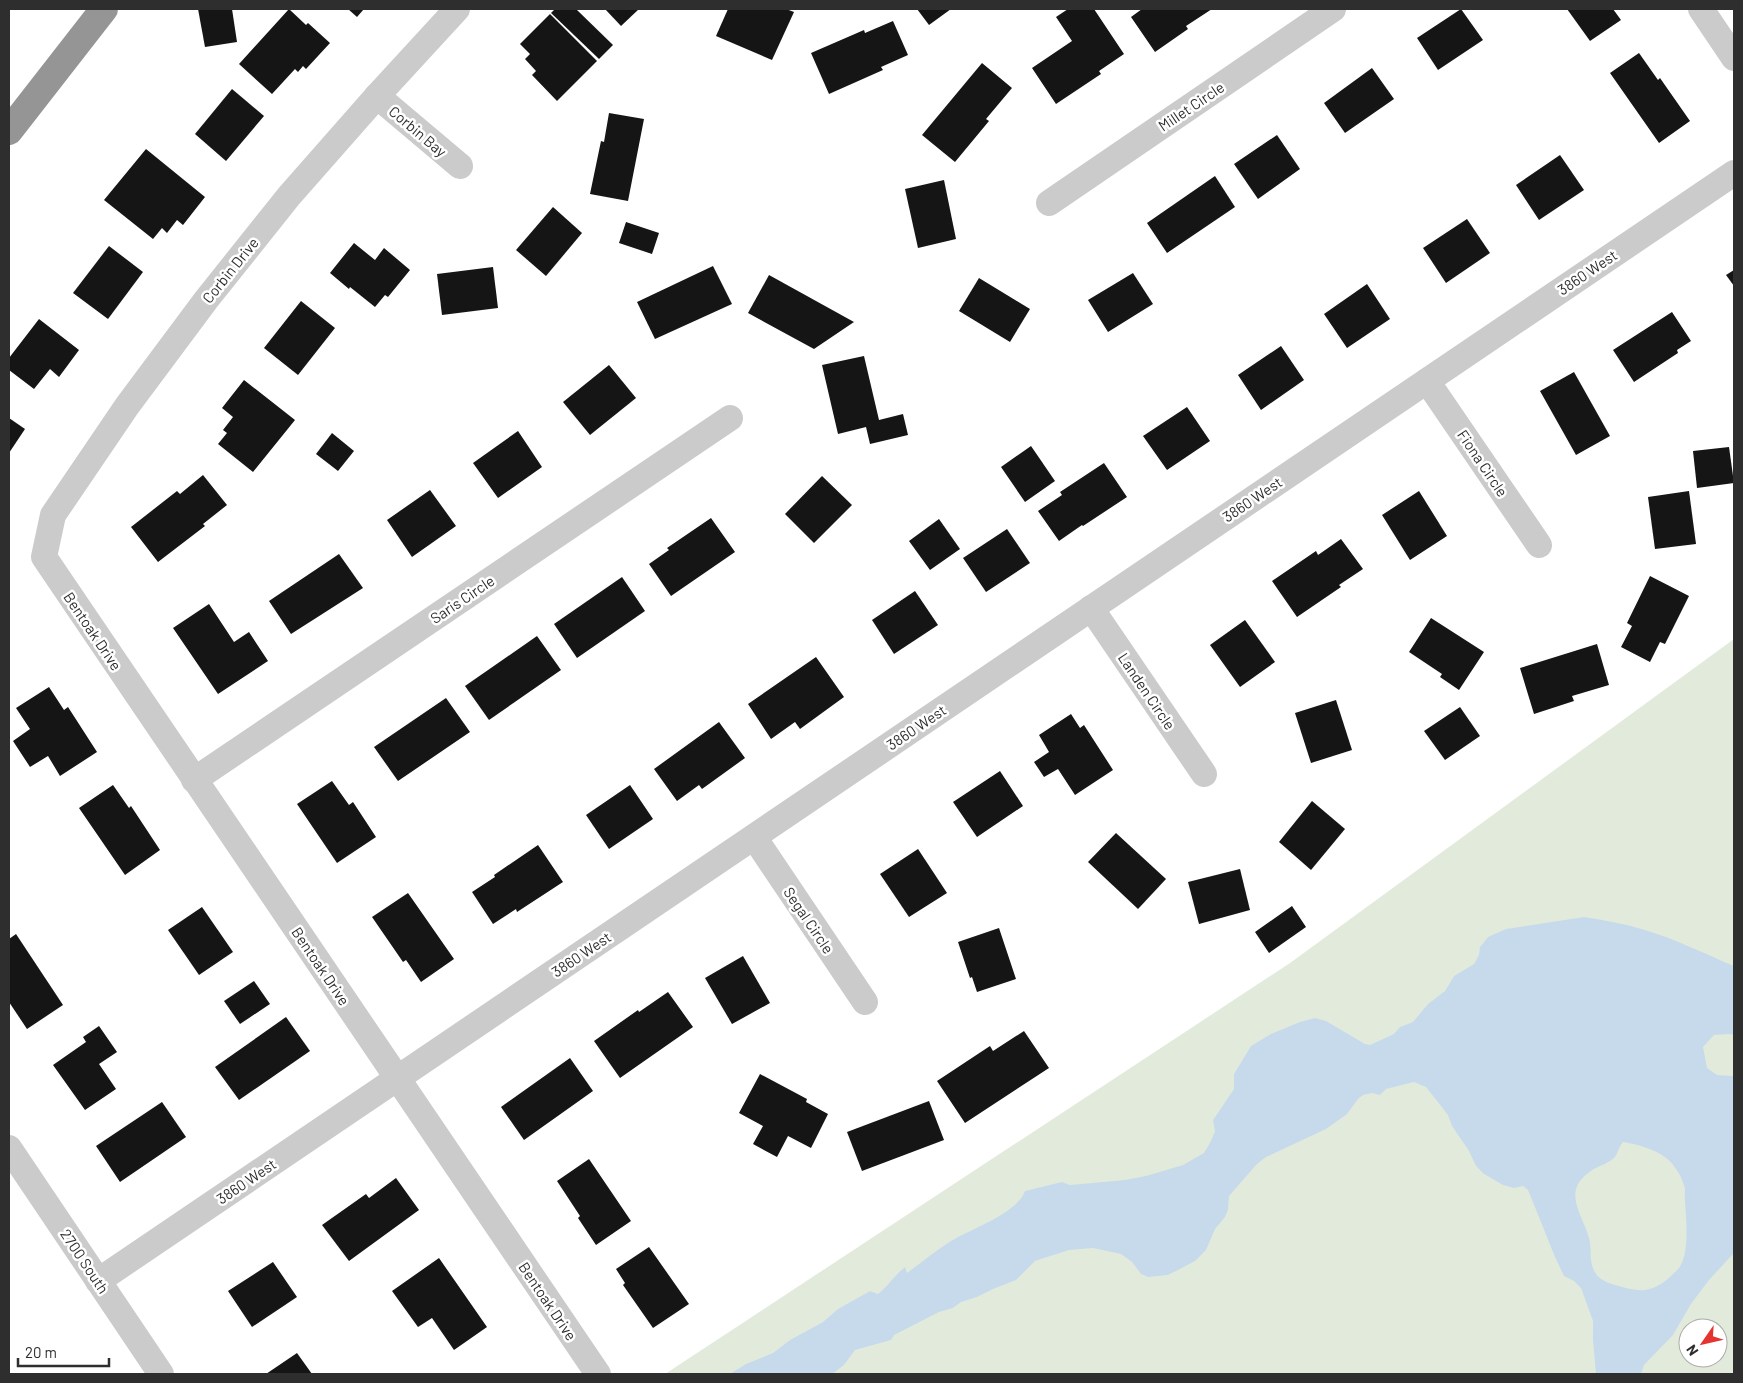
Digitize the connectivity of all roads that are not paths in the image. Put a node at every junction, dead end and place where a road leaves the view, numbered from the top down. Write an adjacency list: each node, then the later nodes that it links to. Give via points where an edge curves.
1 (104, 9): 7 (highway)
2 (457, 9): 6 (street, Corbin Drive)
3 (1333, 9): 10 (street, Millet Circle)
4 (1701, 9): 5 (street)
5 (1734, 58)
6 (376, 96): 8 (street, Corbin Bay); 14 (street, Corbin Drive, via 283,204 127,406 52,515)
7 (9, 131)
8 (460, 166)
9 (1734, 172): 11 (street, 3860 West)
10 (1049, 202)
11 (1426, 381): 13 (street, Fiona Circle); 15 (street, 3860 West)
12 (730, 418): 17 (street, Saris Circle)
13 (1539, 545)
14 (44, 557): 17 (street, Bentoak Drive)
15 (1091, 608): 16 (street, Landen Circle); 18 (street, 3860 West)
16 (1204, 774)
17 (194, 780): 20 (street, Bentoak Drive)
18 (754, 837): 19 (street, Segal Circle); 20 (street, 3860 West)
19 (865, 1002)
20 (397, 1078): 22 (street, 3860 West); 24 (street, Bentoak Drive)
21 (9, 1148): 22 (street, 2700 South)
22 (98, 1281): 23 (street, 2700 South)
23 (161, 1374)
24 (598, 1374)

